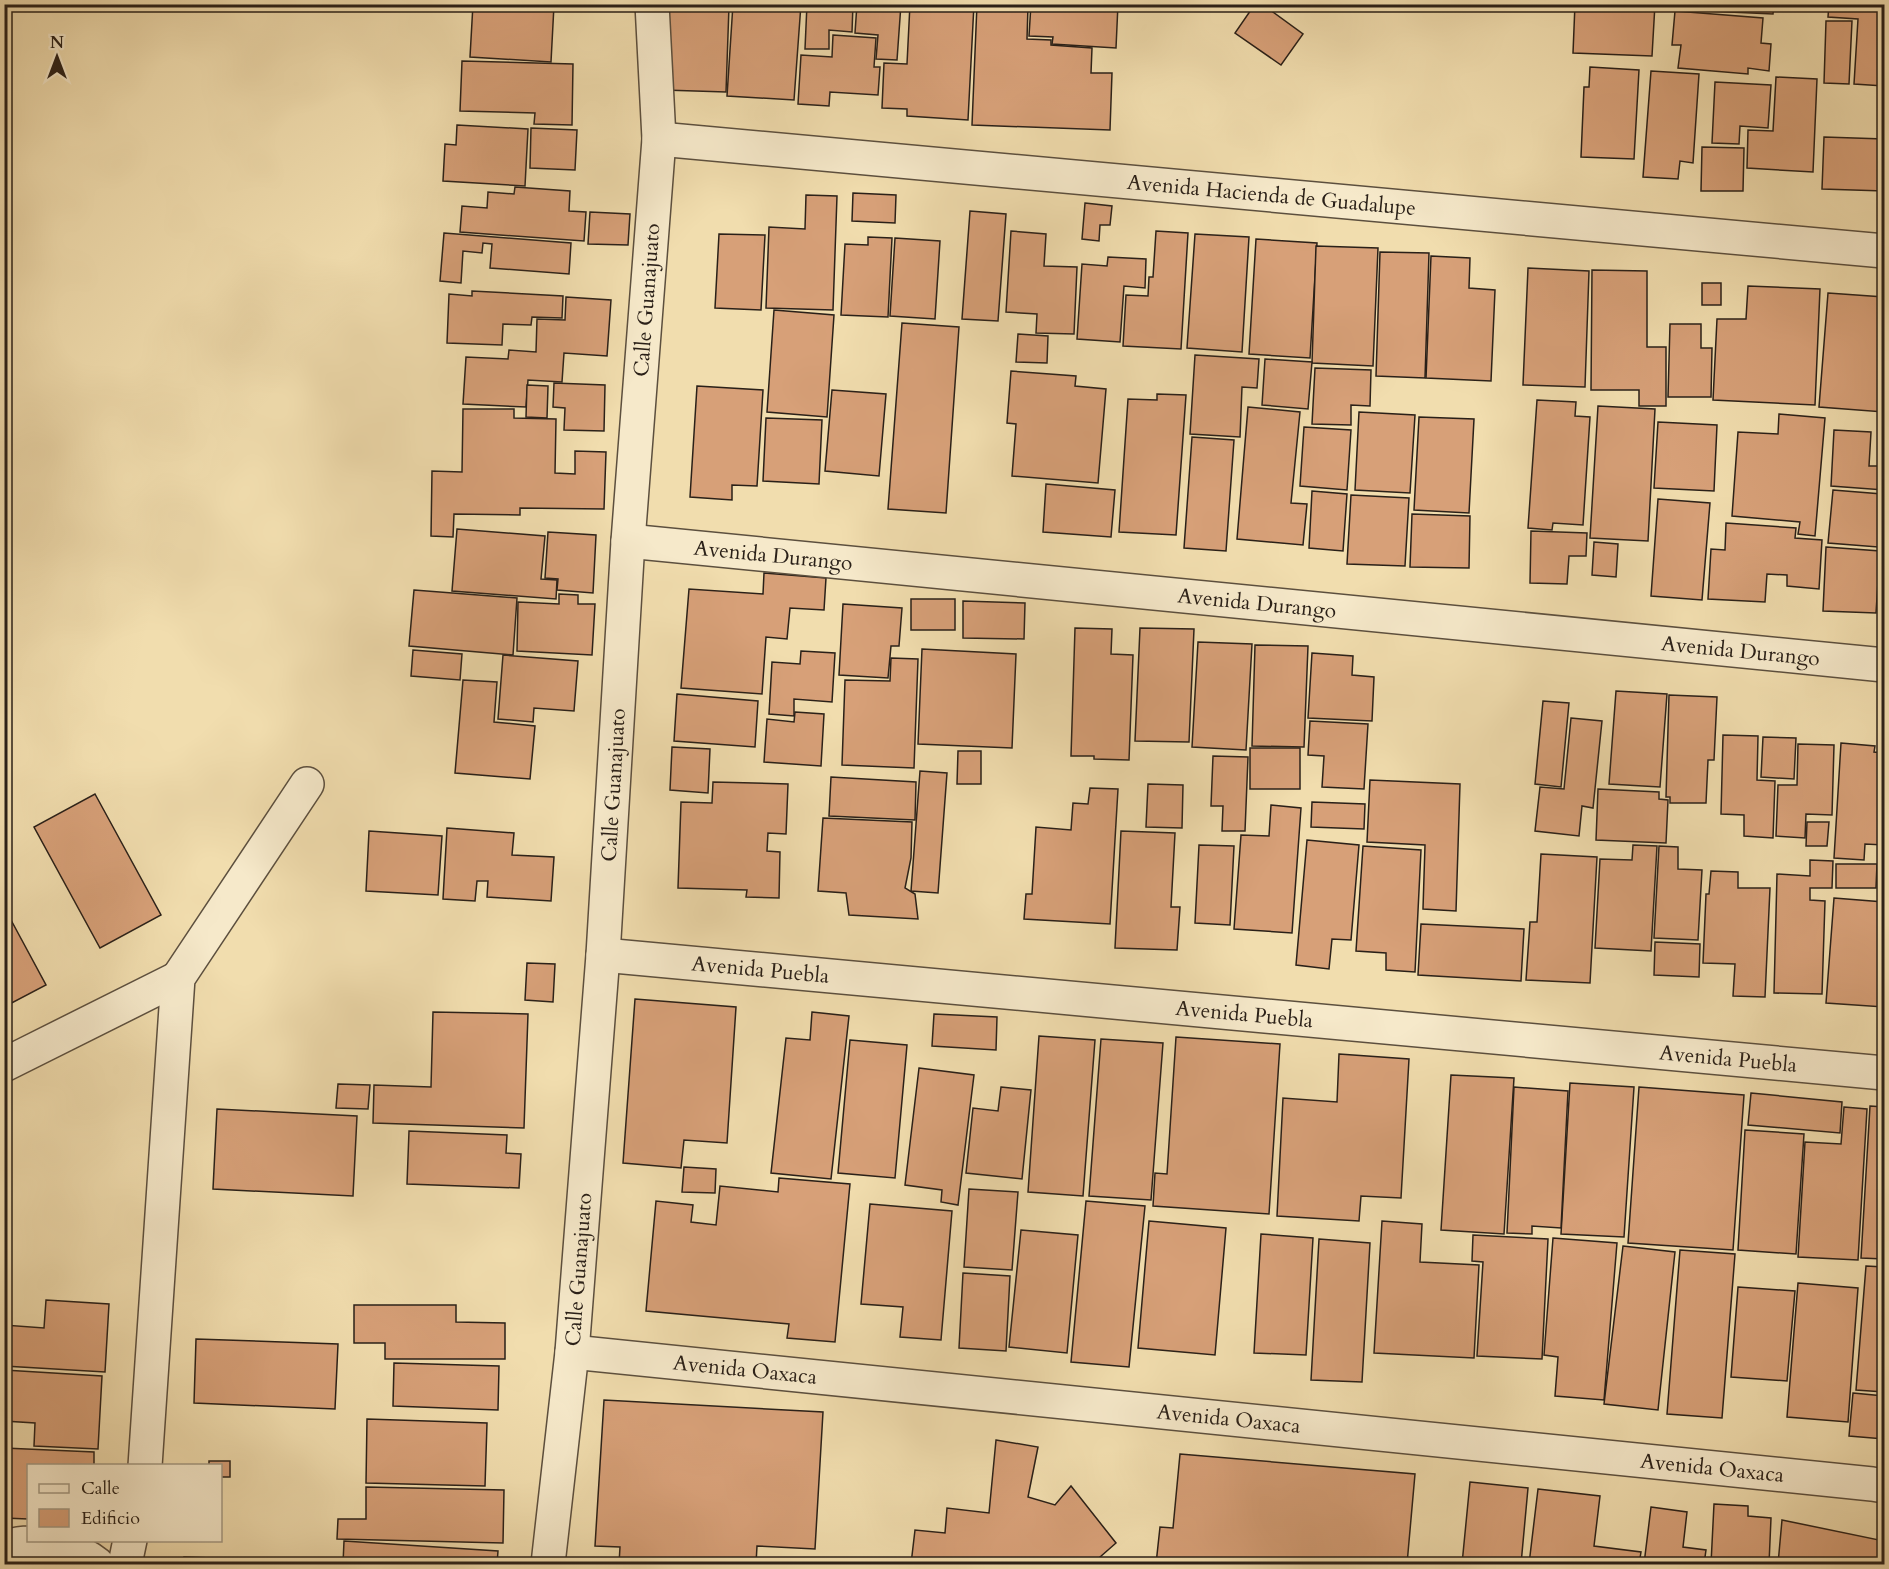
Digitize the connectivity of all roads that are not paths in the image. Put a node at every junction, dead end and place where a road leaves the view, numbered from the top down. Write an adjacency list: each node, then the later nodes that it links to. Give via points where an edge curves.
1 (652, 4): 2 (street, Calle Guanajuato)
2 (659, 140): 3 (street, Avenida Hacienda de Guadalupe); 4 (street, Calle Guanajuato)
3 (1884, 251)
4 (628, 541): 5 (street, Avenida Durango); 7 (street, Calle Guanajuato)
5 (1884, 665)
6 (307, 784): 8 (street)
7 (603, 955): 10 (street, Avenida Puebla); 11 (street, Calle Guanajuato)
8 (178, 978): 9 (street); 12 (street)
9 (4, 1065)
10 (1884, 1073)
11 (572, 1352): 13 (street, Avenida Oaxaca); 18 (street, Calle Guanajuato)
12 (145, 1464)
13 (1884, 1486)
14 (130, 1542): 17 (street)
15 (4, 1547): 16 (street, via 31,1542 62,1547)
16 (97, 1564)
17 (126, 1564)
18 (548, 1564)

